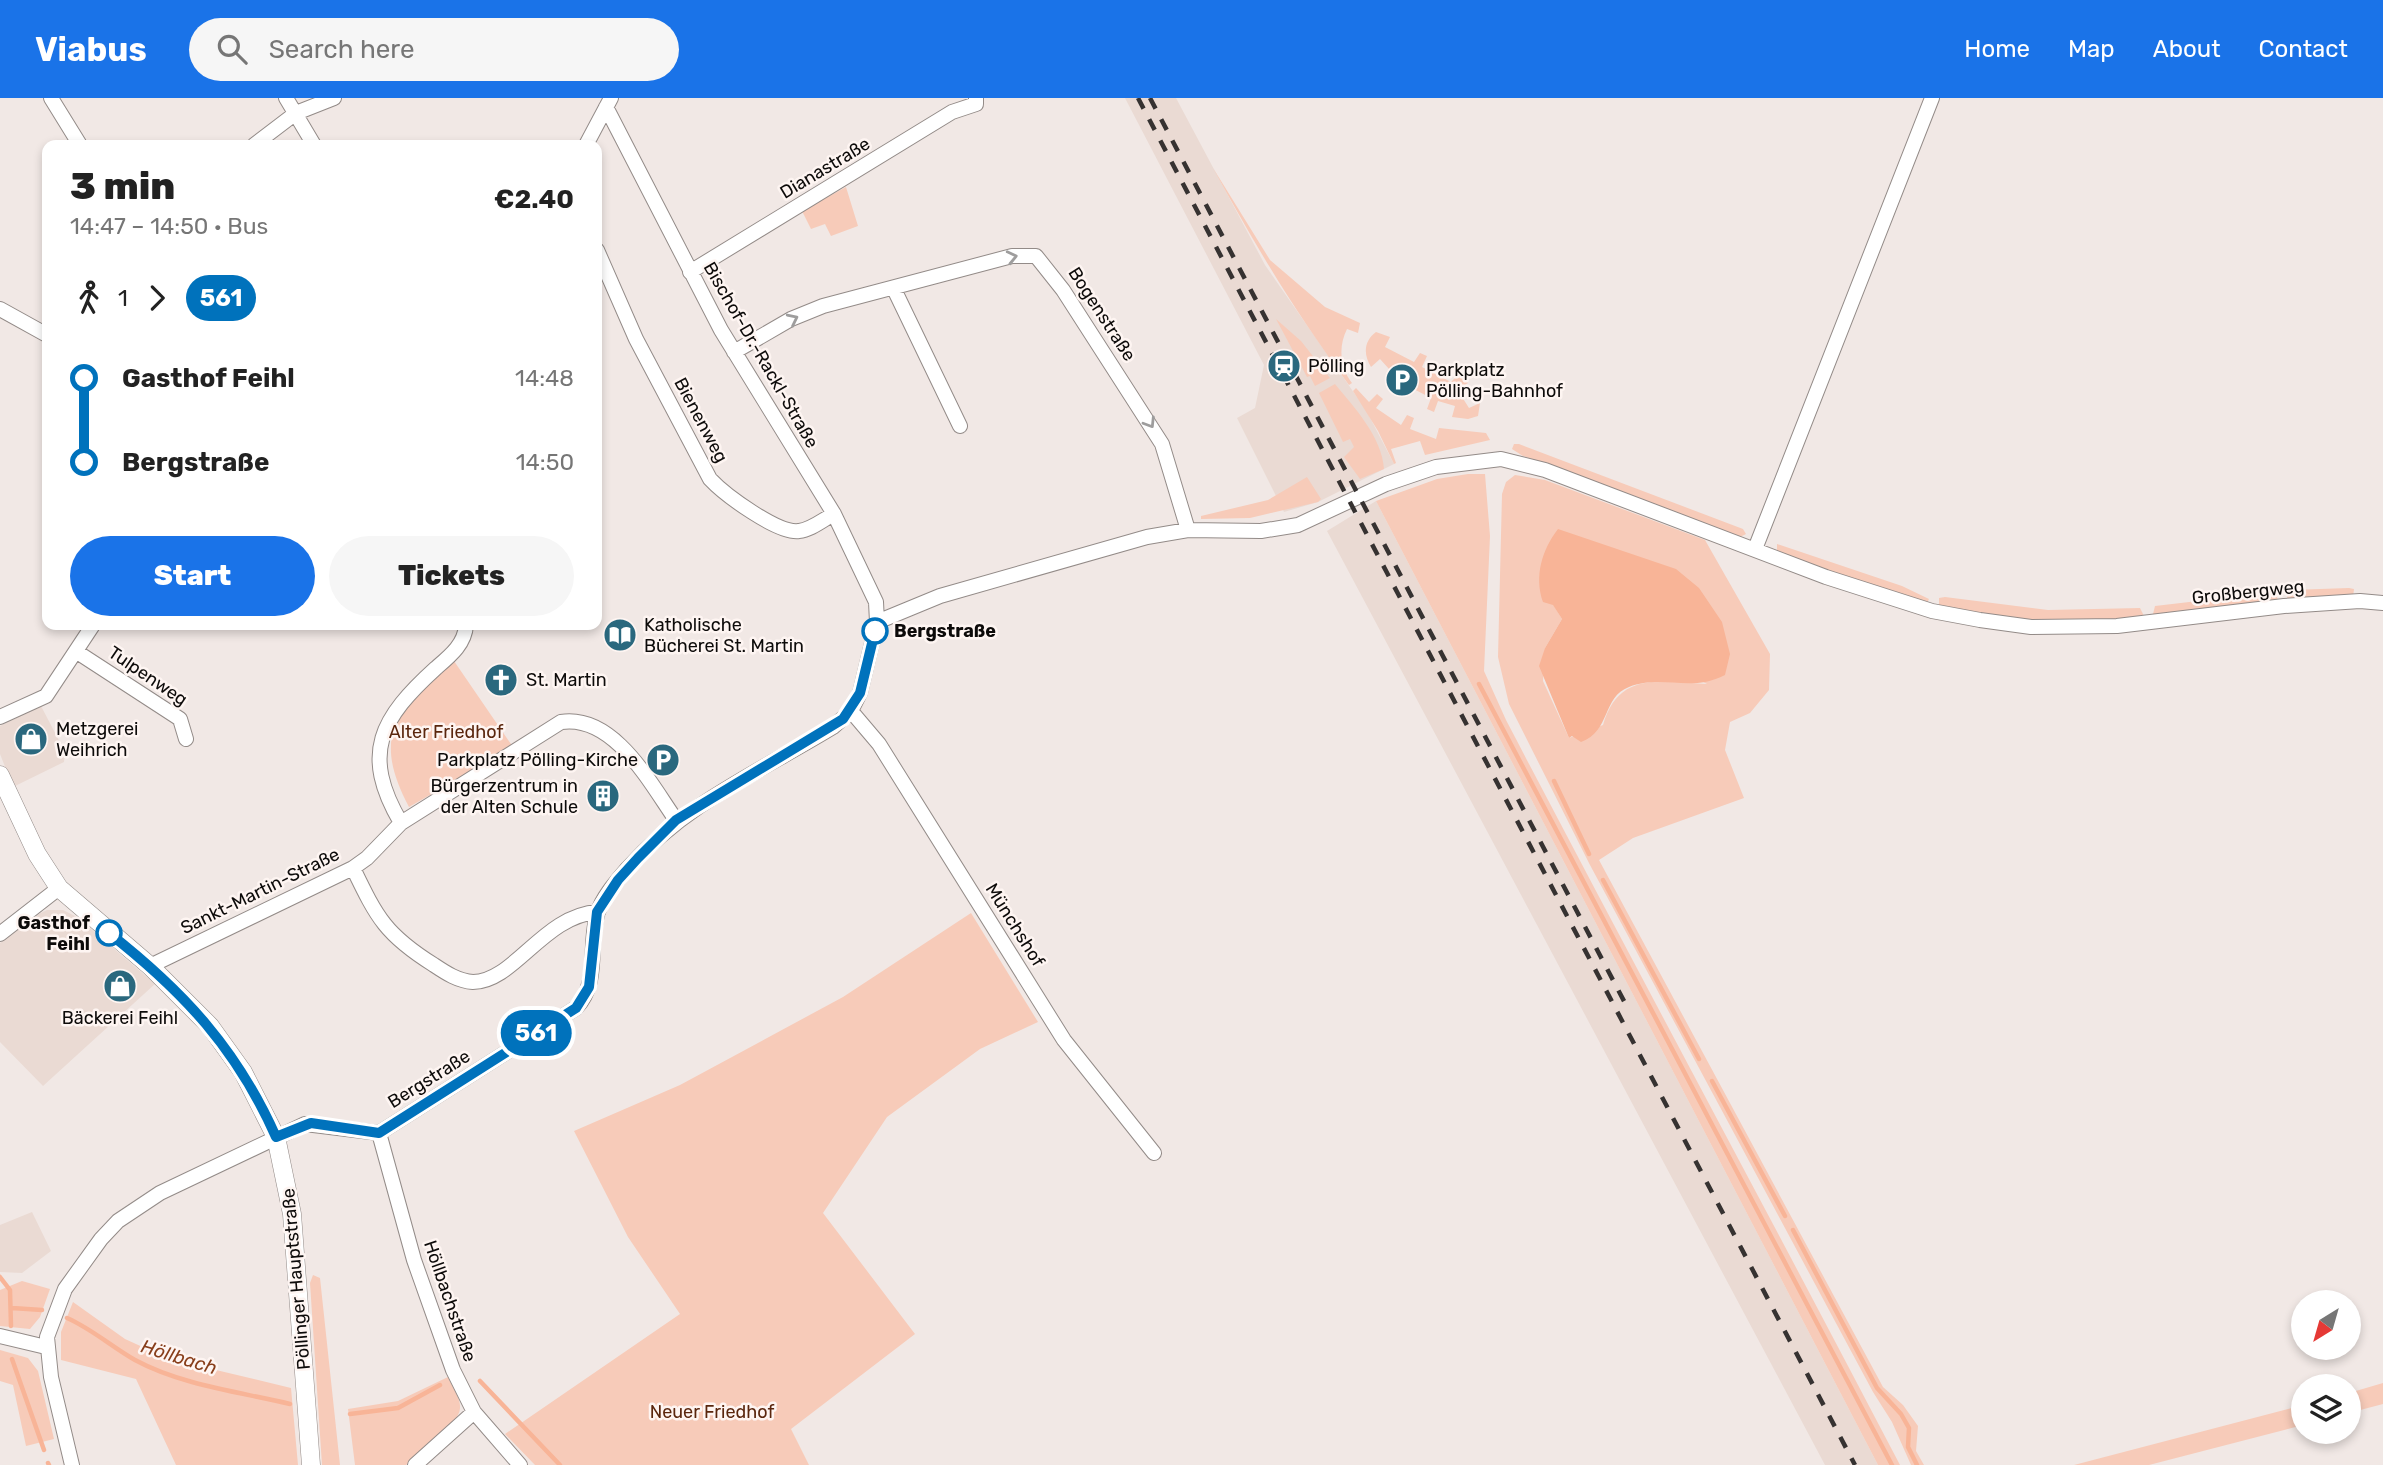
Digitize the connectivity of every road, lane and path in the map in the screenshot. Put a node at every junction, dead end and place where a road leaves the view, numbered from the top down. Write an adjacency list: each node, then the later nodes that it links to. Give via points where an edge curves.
1 (51, 98): 8 (street)
2 (286, 98): 7 (street)
3 (334, 98): 7 (street)
4 (976, 98): 13 (street, Dianastraße, via 976,104 952,112)
5 (1933, 98): 21 (street)
6 (609, 102): 11 (street); 13 (street, Bischof-Dr.-Rackl-Straße)
7 (296, 113): 9 (street); 10 (street)
8 (77, 140)
9 (261, 140)
10 (311, 140)
11 (589, 140)
12 (602, 261): 19 (street, Bienenweg, via 636,339 718,487 791,531)
13 (690, 272): 17 (street, Bischof-Dr.-Rackl-Straße)
14 (894, 289): 17 (street, Bogenstraße, one-way to 14, via 823,306); 18 (street); 20 (street, Bogenstraße, one-way to 20, via 1012,256 1036,256 1162,444)
15 (0, 309): 16 (street)
16 (42, 332)
17 (734, 352): 19 (street, Bischof-Dr.-Rackl-Straße)
18 (960, 426)
19 (834, 514): 23 (street, Bischof-Dr.-Rackl-Straße, via 876,602)
20 (1188, 530): 21 (street, Großbergweg, via 1285,528 1312,521 1385,484 1425,470 1489,460 1519,462); 23 (street, via 1035,566)
21 (1755, 549): 22 (street, Großbergweg, via 1932,611 2031,627 2117,626 2284,606)
22 (2383, 603)
23 (877, 622): 27 (street, Bergstraße, via 860,693)
24 (90, 630): 26 (street)
25 (465, 630): 32 (street, via 461,643 405,699 380,738 381,769)
26 (77, 652): 28 (street, via 46,696); 29 (street, Tulpenweg, via 180,719)
27 (851, 710): 31 (street, Bergstraße, via 833,727); 40 (street, Münchshof, via 879,744 1064,1040)
28 (0, 717)
29 (186, 739)
30 (0, 775): 34 (street, Pöllinger Hauptstraße, via 37,854)
31 (676, 820): 32 (street, Sankt-Martin-Straße, via 611,738 591,724 566,722); 35 (street, Bergstraße, via 618,880)
32 (401, 823): 33 (street, Sankt-Martin-Straße)
33 (353, 868): 35 (street, via 380,922 395,939 450,975 470,982 488,979 562,921); 37 (street, Sankt-Martin-Straße)
34 (59, 888): 36 (street); 37 (street, Pöllinger Hauptstraße)
35 (597, 912): 38 (street, Bergstraße, via 589,987 576,1008)
36 (0, 934)
37 (150, 966): 39 (street, Pöllinger Hauptstraße, via 193,1006 225,1046)
38 (379, 1133): 39 (street, Bergstraße, via 311,1123); 43 (street, Höllbachstraße, via 434,1320)
39 (276, 1137): 42 (street, Bergstraße, via 160,1194 118,1221 65,1289); 45 (street, Pöllinger Hauptstraße, via 292,1214)
40 (1154, 1153)
41 (0, 1336): 42 (street)
42 (46, 1347): 44 (street)
43 (474, 1412): 46 (street); 47 (street, Höllbachstraße)
44 (72, 1465)
45 (311, 1465)
46 (415, 1465)
47 (520, 1465)

